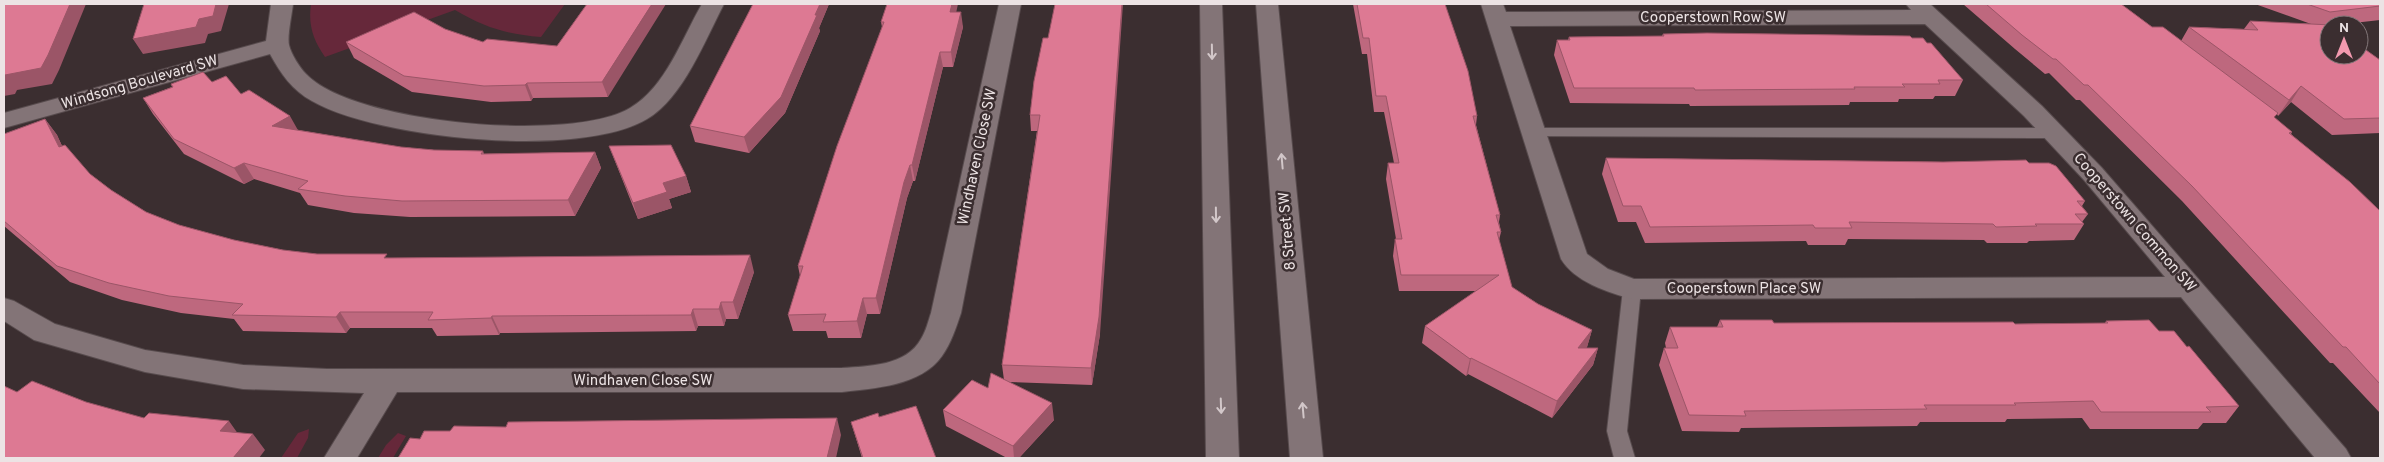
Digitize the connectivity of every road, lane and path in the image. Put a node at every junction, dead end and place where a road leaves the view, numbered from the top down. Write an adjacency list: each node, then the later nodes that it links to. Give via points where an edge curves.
1 (282, 4): 8 (street)
2 (713, 4): 8 (street, via 663,93 640,113 613,125 578,132 482,131 421,125 367,114 323,96 299,81)
3 (1010, 4): 15 (street, Windhaven Close SW, via 946,313 932,348 912,366 883,376 842,380)
4 (1211, 4): 16 (street, one-way to 16)
5 (1267, 4): 18 (street, 8 Street SW, one-way to 5)
6 (1923, 10): 7 (street, Cooperstown Row SW); 11 (street, Cooperstown Common SW)
7 (1494, 11): 10 (street, Cooperstown Place SW)
8 (277, 45): 9 (street, Windsong Boulevard SW)
9 (4, 121)
10 (1533, 132): 11 (lane); 13 (street, Cooperstown Place SW, via 1575,259 1598,276)
11 (2054, 133): 12 (street, Cooperstown Common SW)
12 (2190, 287): 13 (street, Cooperstown Place SW); 20 (street, Cooperstown Common SW)
13 (1632, 289): 19 (lane, via 1617,431)
14 (4, 308): 15 (street, Windhaven Close SW, via 45,332 145,361 243,378)
15 (388, 382): 17 (street)
16 (1221, 451)
17 (340, 458)
18 (1307, 458)
19 (1624, 458)
20 (2334, 458)

